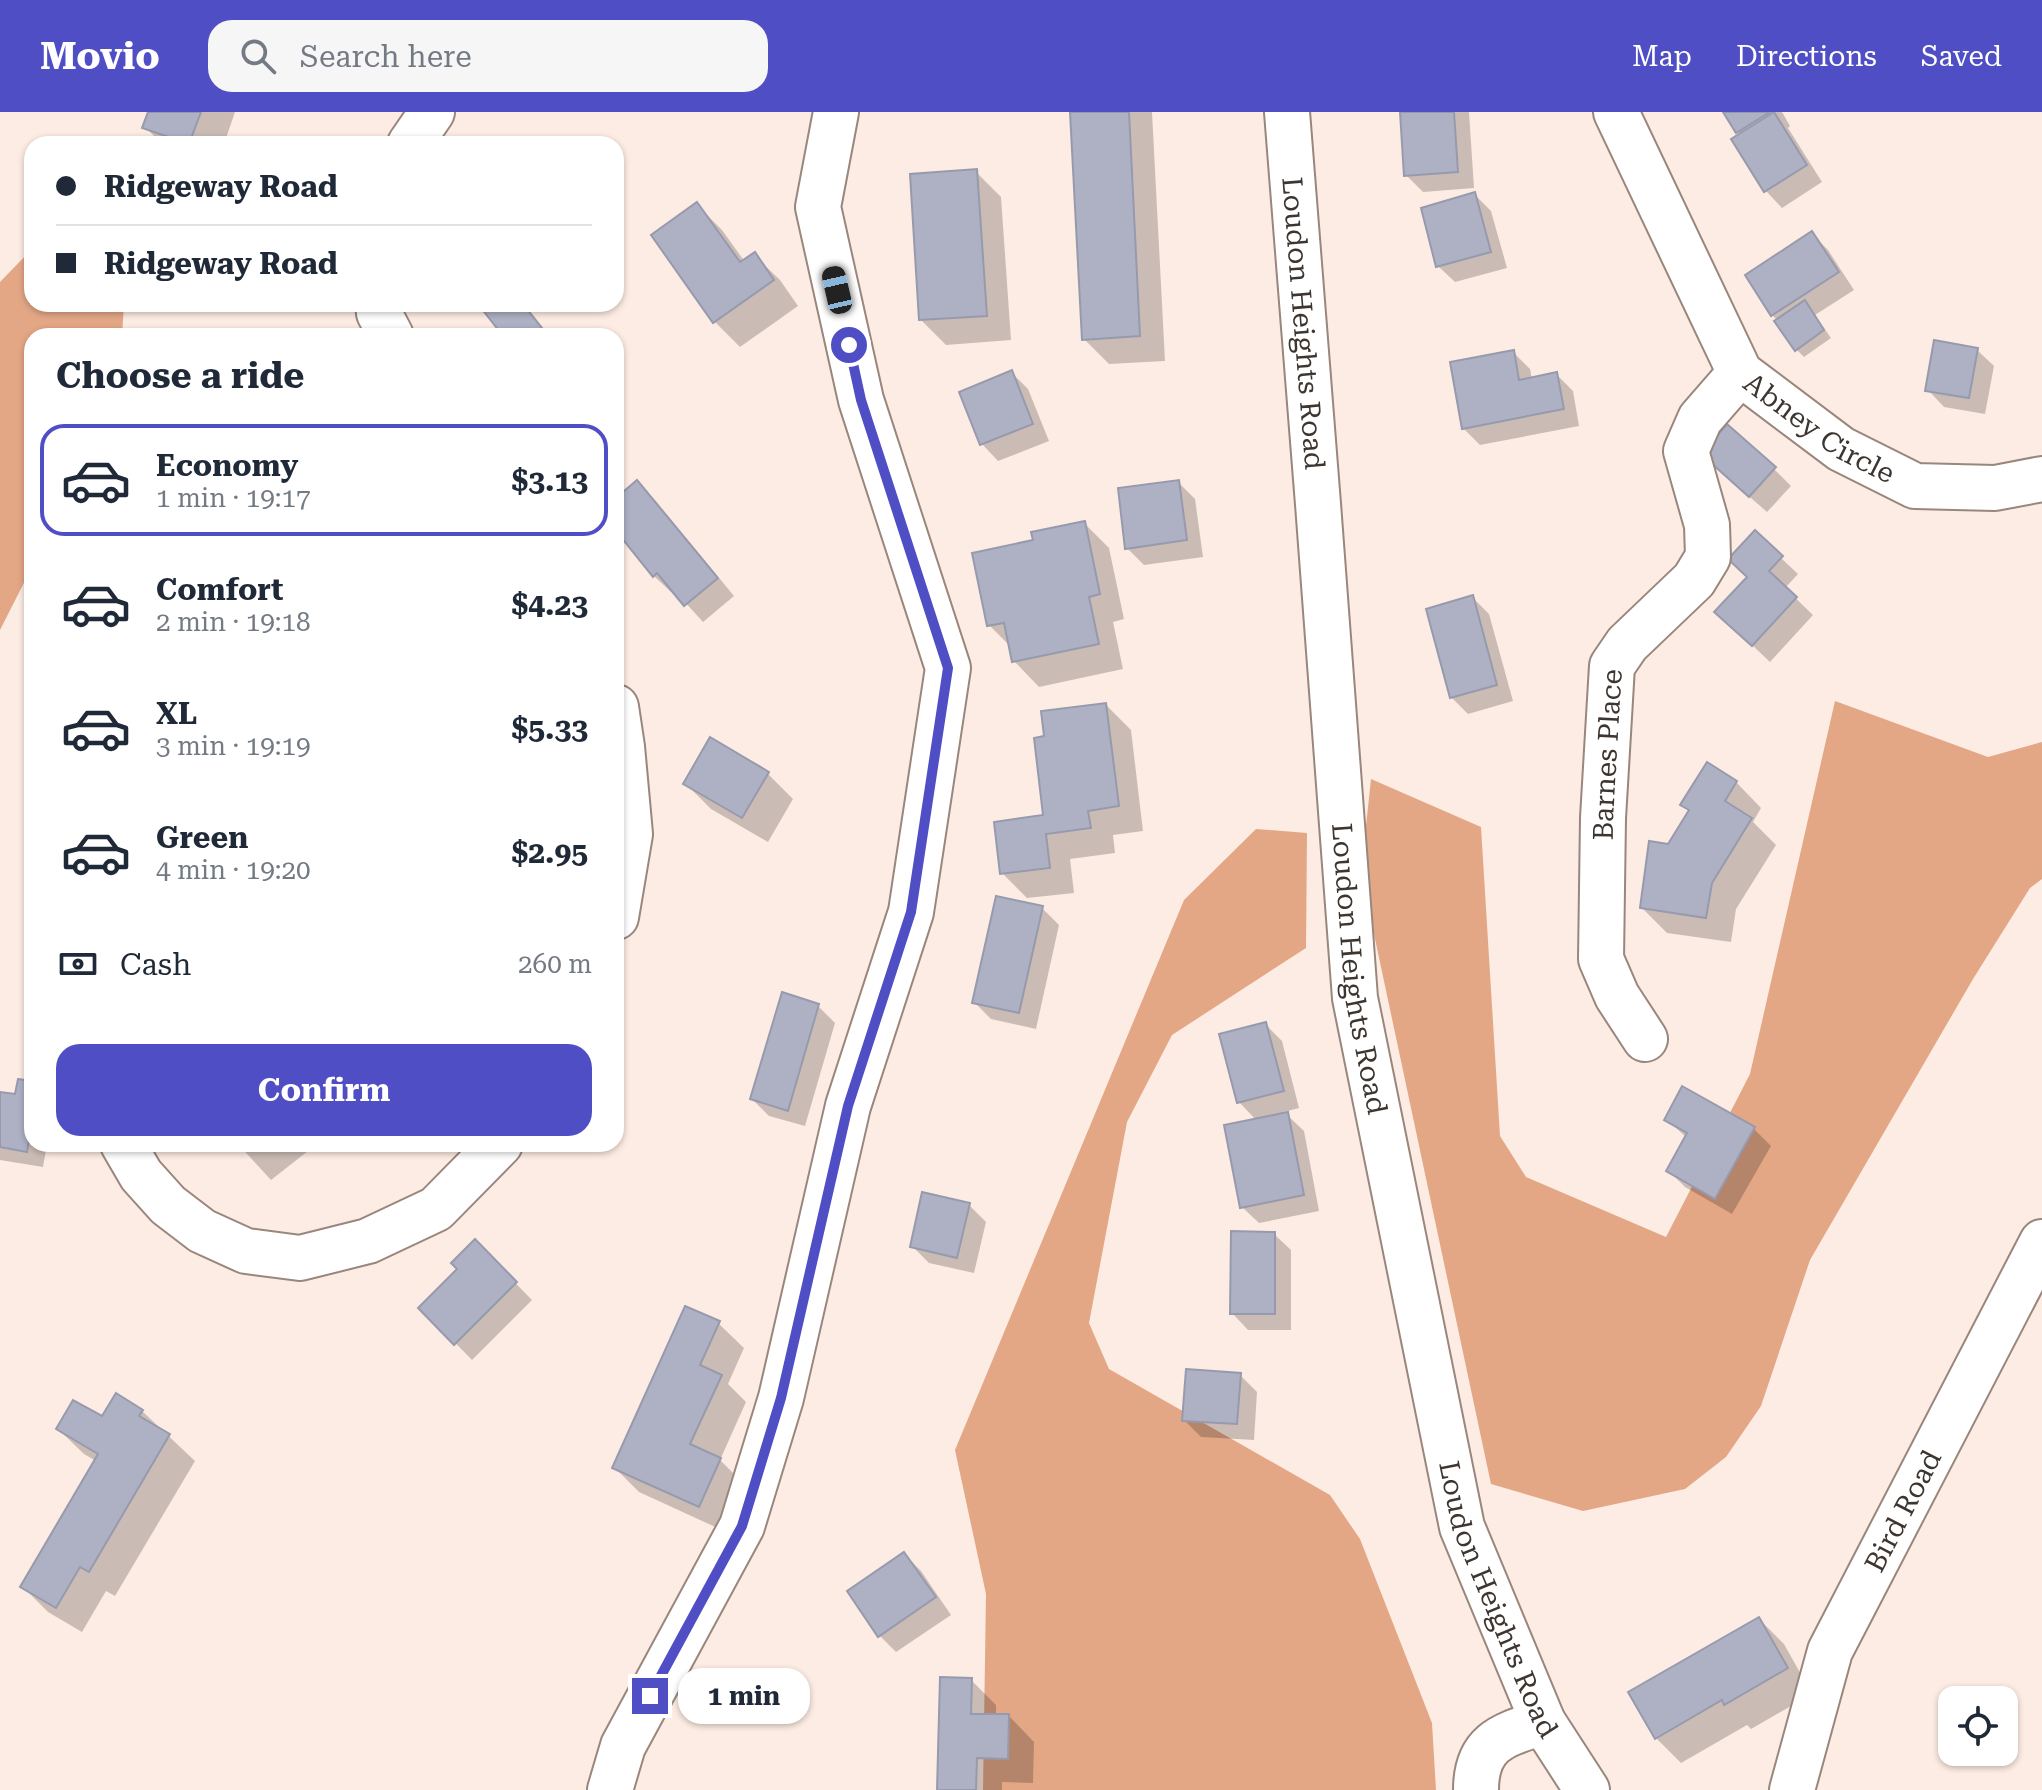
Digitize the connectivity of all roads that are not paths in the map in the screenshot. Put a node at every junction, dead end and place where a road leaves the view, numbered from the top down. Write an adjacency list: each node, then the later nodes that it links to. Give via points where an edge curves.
1 (432, 112): 5 (street)
2 (836, 112): 15 (street, via 818,207 861,400 948,668 911,912 848,1106 781,1398 742,1526 623,1746)
3 (1287, 112): 14 (street, Loudon Heights Road, via 1355,998 1462,1527)
4 (1616, 112): 6 (street, Abney Circle)
5 (416, 136)
6 (1740, 373): 7 (street, Abney Circle, via 1841,449 1915,486 1995,488); 10 (street, Barnes Place, via 1700,419 1686,451 1707,525 1708,557 1694,580 1627,644 1612,666 1601,959)
7 (2042, 479)
8 (624, 769): 9 (street, via 630,834)
9 (624, 870)
10 (1645, 1039)
11 (128, 1152): 12 (street, via 168,1205 202,1231 246,1251 300,1258 368,1241 436,1209)
12 (492, 1152)
13 (2042, 1242): 18 (street, Bird Road, via 1830,1651)
14 (1543, 1722): 16 (street, via 1508,1734 1486,1749); 17 (street, Loudon Heights Road)
15 (610, 1790)
16 (1476, 1790)
17 (1587, 1790)
18 (1792, 1790)

